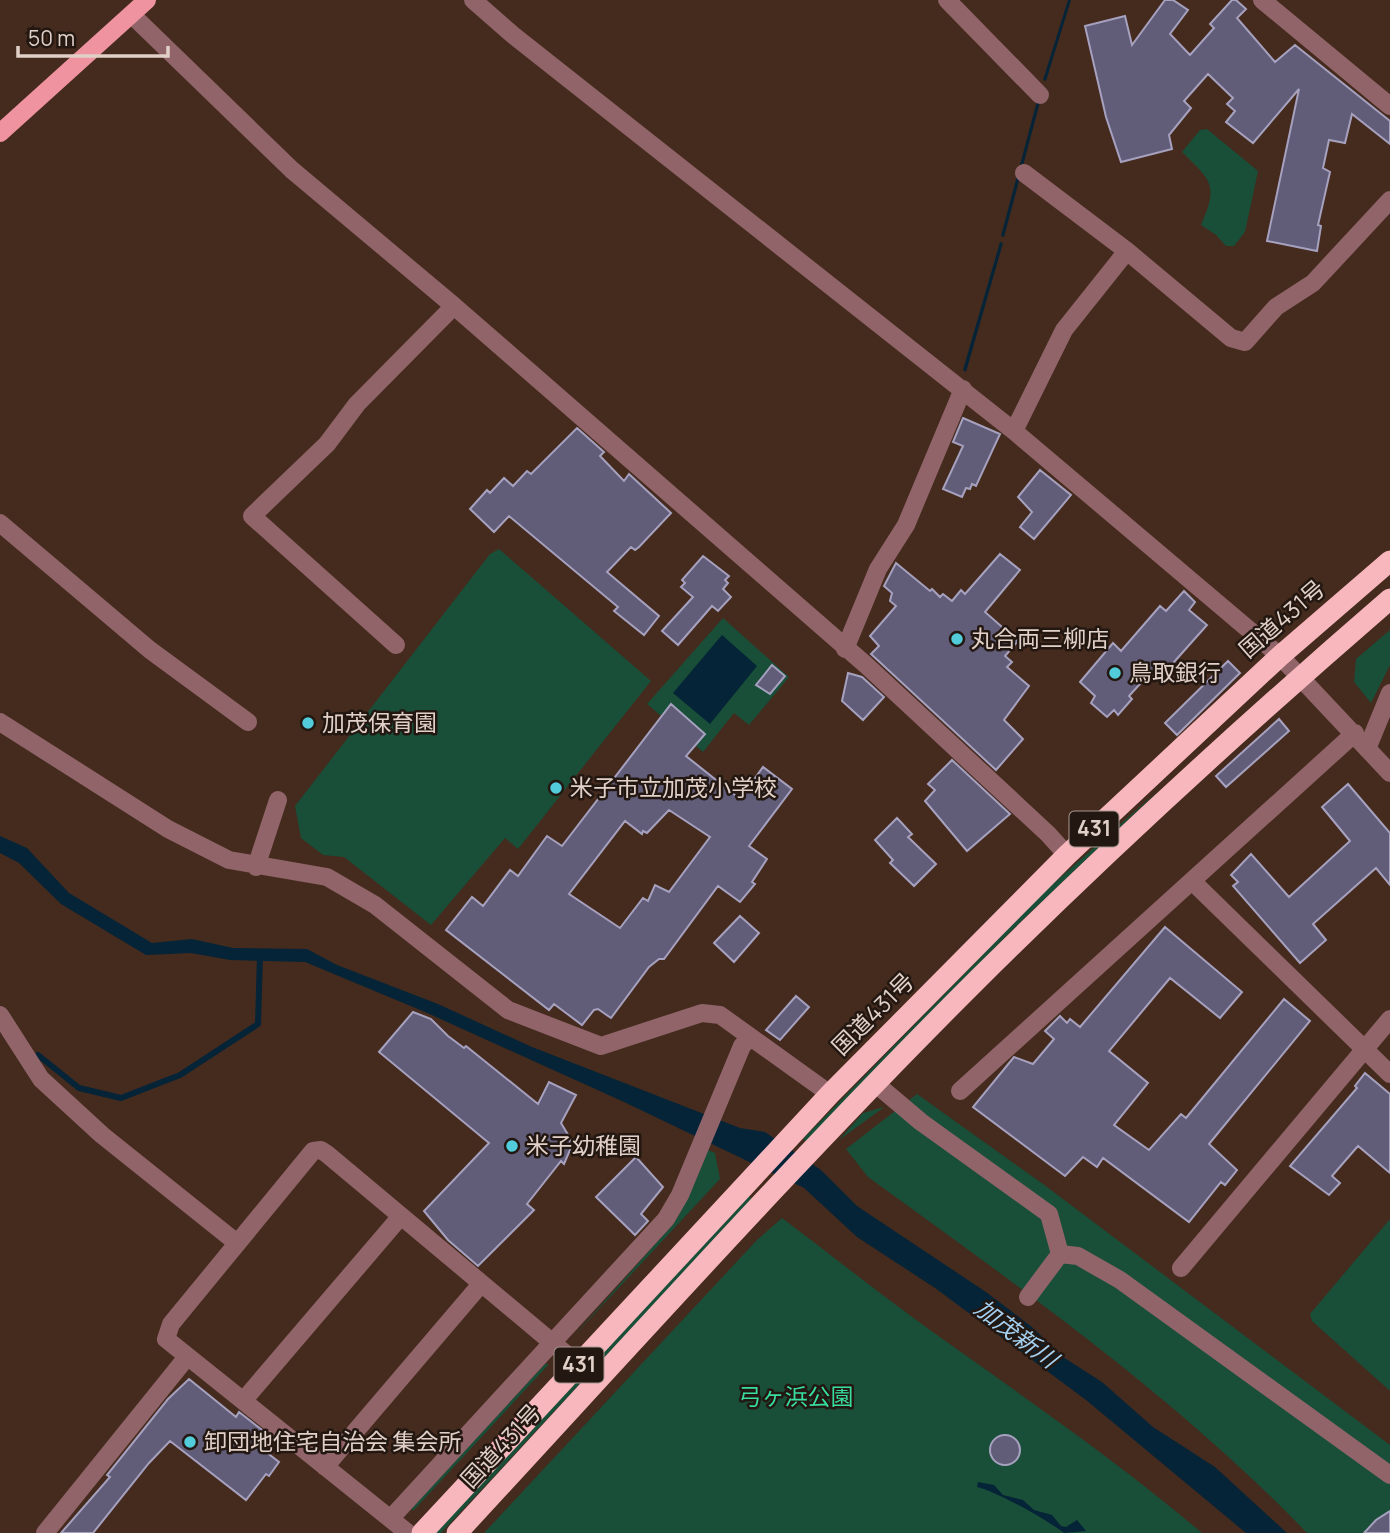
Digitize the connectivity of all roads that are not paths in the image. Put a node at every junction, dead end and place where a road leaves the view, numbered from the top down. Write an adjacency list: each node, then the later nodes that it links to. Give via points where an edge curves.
1 (147, 0): 5 (main road)
2 (473, 0): 13 (street)
3 (947, 0): 6 (street)
4 (1262, 0): 7 (street)
5 (132, 15): 8 (main road); 12 (street, via 292,170)
6 (1041, 95)
7 (1390, 106)
8 (0, 133)
9 (1024, 173): 11 (street)
10 (1390, 200): 11 (street, via 1313,283 1276,307 1245,342 1231,338)
11 (1127, 251): 14 (street, via 1065,330)
12 (454, 306): 18 (street, via 357,404 327,444 252,516); 19 (street)
13 (963, 389): 14 (street); 19 (street, via 906,525 878,569)
14 (1014, 431): 20 (street)
15 (0, 523): 24 (street, via 150,650)
16 (1390, 561): 20 (highway, 国道431号 / 431)
17 (1390, 598): 21 (highway, 国道431号 / 431)
18 (396, 645)
19 (845, 649): 29 (street)
20 (1280, 656): 21 (street); 29 (highway, 国道431号 / 431)
21 (1301, 676): 25 (street); 37 (highway, 国道431号 / 431, via 1085,875)
22 (1390, 693): 26 (street)
23 (0, 722): 30 (street, via 168,829 229,860)
24 (248, 722)
25 (1355, 733): 26 (street); 31 (street)
26 (1367, 749): 27 (street)
27 (1390, 774)
28 (278, 800): 30 (street)
29 (1067, 855): 39 (highway, 国道431号 / 431)
30 (256, 867): 34 (street, via 327,877 375,905 508,1010 601,1046 702,1013 720,1015)
31 (1192, 881): 35 (street); 38 (street)
32 (0, 1015): 41 (street, via 41,1079)
33 (1390, 1019): 35 (street)
34 (749, 1038): 39 (street); 46 (street, via 673,1209)
35 (1364, 1049): 36 (street); 43 (street)
36 (1390, 1073)
37 (876, 1084): 42 (street, via 1049,1214); 56 (highway, 国道431号 / 431)
38 (960, 1091)
39 (830, 1094): 48 (highway, 国道431号 / 431)
40 (401, 1216): 41 (street, via 327,1154 316,1150); 44 (street); 49 (street)
41 (237, 1243): 47 (street, via 168,1328 166,1339)
42 (1060, 1254): 45 (street); 51 (street, via 1078,1256 1120,1280)
43 (1181, 1268)
44 (481, 1284): 46 (street); 50 (street)
45 (1028, 1297)
46 (553, 1341): 48 (street); 52 (street)
47 (187, 1357): 49 (street); 53 (street)
48 (579, 1365): 55 (highway, 国道431号 / 431)
49 (243, 1401): 50 (street)
50 (325, 1467): 52 (street)
51 (1390, 1475)
52 (391, 1518): 54 (street)
53 (45, 1533)
54 (408, 1533)
55 (422, 1533)
56 (457, 1533)

